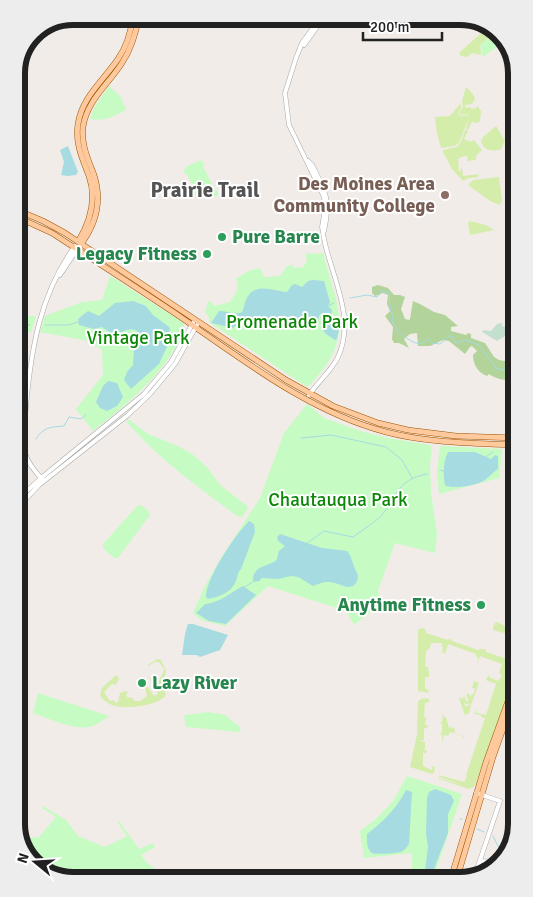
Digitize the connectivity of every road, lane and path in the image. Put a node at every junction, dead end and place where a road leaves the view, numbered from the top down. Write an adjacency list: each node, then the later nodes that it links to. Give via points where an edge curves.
1 (131, 25): 6 (main road, via 122,52 92,90 80,118 78,142 91,185 92,201)
2 (137, 25): 6 (main road, via 129,52 91,103 85,119 84,146 97,200 94,221)
3 (316, 25): 13 (street, via 296,58 285,100 289,125 324,200 322,226 344,311 344,334 337,359)
4 (25, 213): 6 (main road, via 50,224)
5 (25, 221): 7 (main road)
6 (80, 243): 7 (street); 8 (main road)
7 (76, 248): 9 (main road); 14 (street, via 60,270 40,317 29,372)
8 (197, 320): 9 (street); 10 (main road)
9 (194, 326): 11 (main road); 18 (street, via 162,374 144,394)
10 (256, 360): 11 (main road); 12 (main road)
11 (255, 368): 12 (main road, via 261,367); 13 (main road)
12 (286, 380): 13 (main road)
13 (308, 397): 15 (main road, via 378,423 408,430); 16 (main road, via 354,422 402,436 447,443)
14 (25, 417)
15 (508, 438)
16 (508, 445)
17 (25, 453): 18 (street)
18 (42, 480): 19 (street); 20 (street)
19 (25, 494)
20 (25, 499)
21 (508, 703): 23 (main road)
22 (508, 714): 23 (main road)
23 (478, 794): 24 (street, via 500,801); 27 (main road); 28 (main road)
24 (480, 861): 25 (street); 26 (street)
25 (490, 861)
26 (477, 868)
27 (452, 872)
28 (459, 872)

